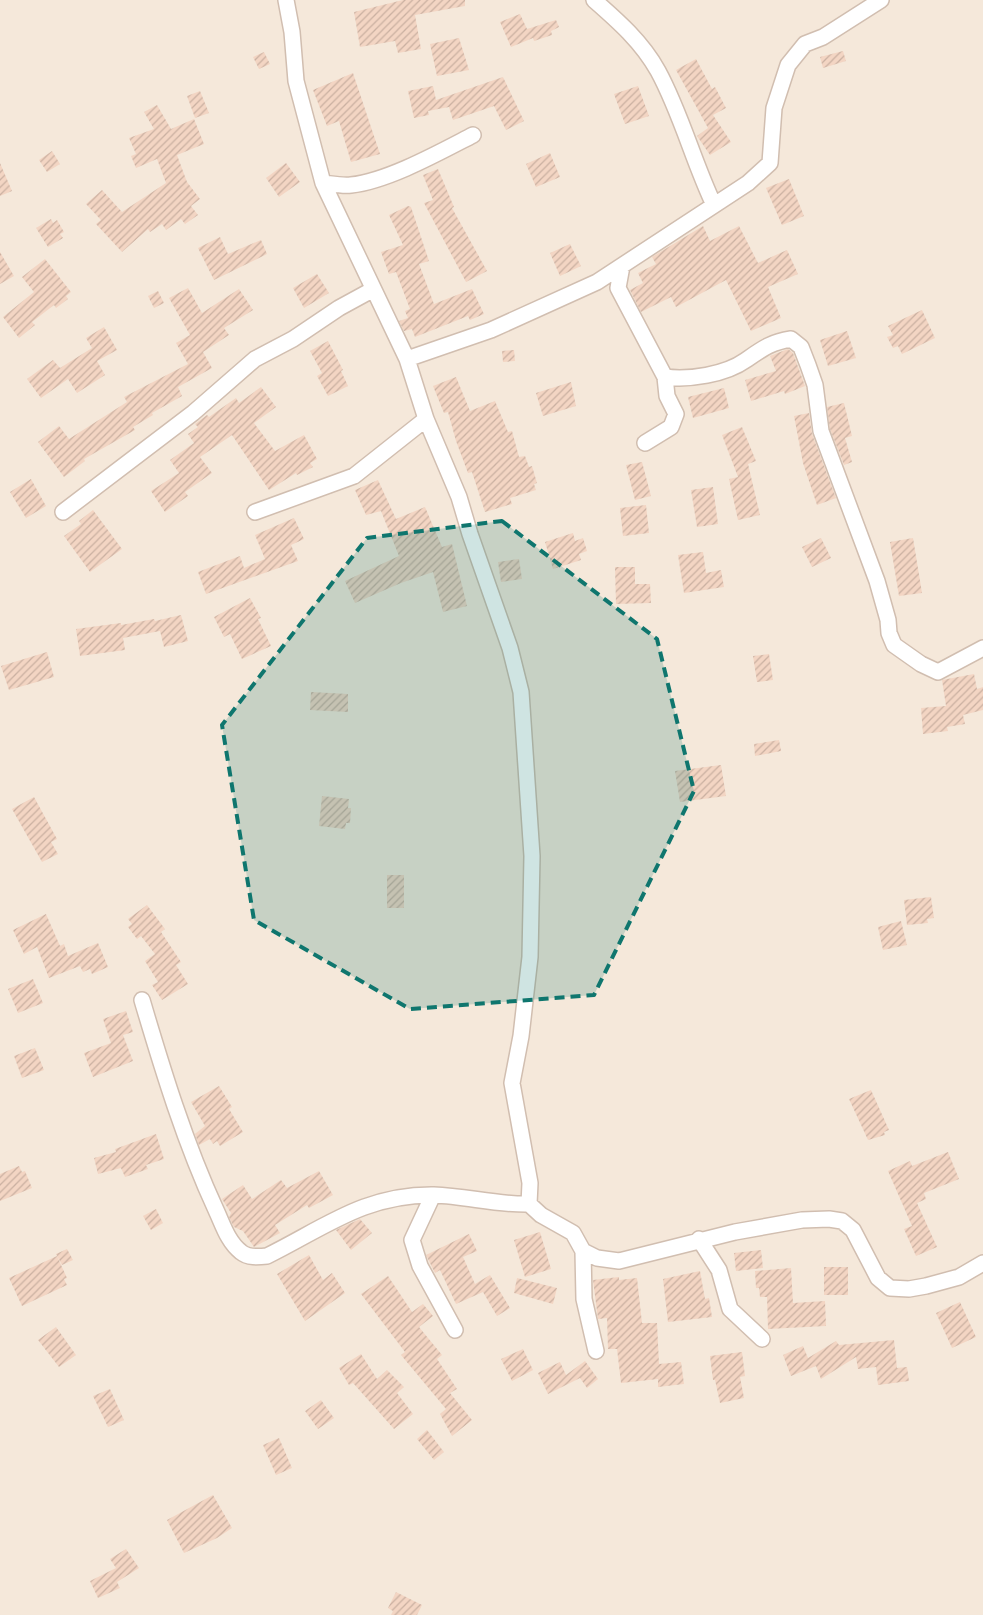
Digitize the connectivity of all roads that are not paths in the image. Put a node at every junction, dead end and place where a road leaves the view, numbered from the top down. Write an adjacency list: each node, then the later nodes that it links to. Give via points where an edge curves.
1 (286, 0): 5 (street, via 296,81)
2 (594, 0): 6 (street, via 628,30 658,70)
3 (881, 0): 6 (street, via 823,37 805,44 788,65 774,108 770,163 748,183)
4 (473, 135): 5 (street, via 428,159 368,181 350,185)
5 (323, 183): 10 (street)
6 (714, 205): 7 (street)
7 (622, 266): 8 (street); 9 (street)
8 (597, 282): 9 (street); 11 (street, via 491,330)
9 (618, 288): 12 (street)
10 (372, 290): 11 (street); 15 (street, via 293,339 255,358 193,413)
11 (407, 358): 13 (street)
12 (665, 377): 14 (street, via 667,396 676,414 671,427); 17 (street, via 686,379 716,372 745,361 774,342 790,339 801,348 815,385 821,431 879,588 894,645 938,672)
13 (426, 419): 16 (street, via 354,476); 20 (street, via 459,497 522,692 532,856 530,957 512,1084 530,1183)
14 (645, 442)
15 (63, 512)
16 (255, 512)
17 (983, 648)
18 (142, 1000): 19 (street, via 198,1168 230,1240 242,1254 267,1256 351,1211 376,1203)
19 (433, 1195): 20 (street, via 504,1205); 24 (street, via 412,1240 420,1266)
20 (529, 1204): 22 (street, via 541,1215 573,1233)
21 (699, 1239): 22 (street, via 619,1261 597,1258); 23 (street, via 802,1220 829,1218 842,1221 853,1230 878,1278 890,1288 926,1286 959,1276); 25 (street, via 719,1270 730,1309)
22 (583, 1251): 26 (street, via 584,1299)
23 (983, 1263)
24 (454, 1330)
25 (762, 1339)
26 (596, 1351)

